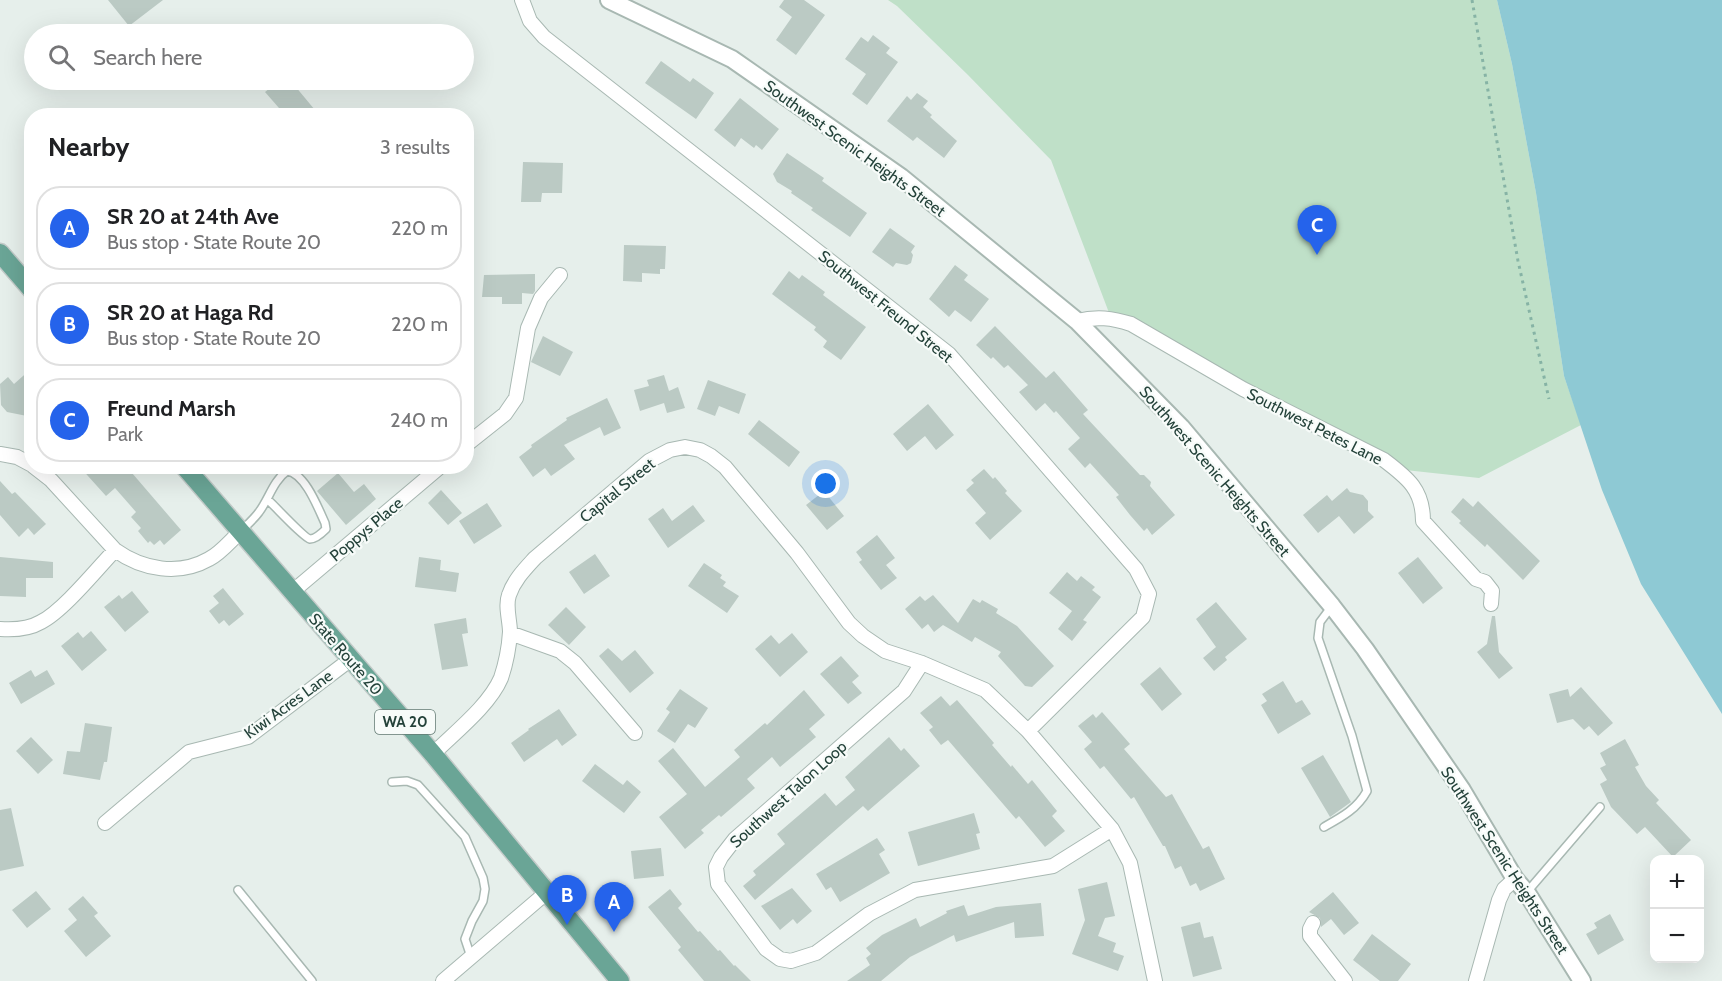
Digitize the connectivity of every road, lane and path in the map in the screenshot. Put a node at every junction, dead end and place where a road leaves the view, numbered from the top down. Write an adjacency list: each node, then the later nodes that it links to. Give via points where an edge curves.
1 (609, 0): 7 (street, Southwest Scenic Heights Street, via 732,59 901,177)
2 (1472, 0): 8 (path, via 1518,261)
3 (526, 3): 27 (street, Southwest Freund Street, via 531,21 544,37 949,354 1136,569 1149,594 1143,617)
4 (0, 253): 6 (main road)
5 (560, 275): 9 (street, via 541,298 528,328 516,398 505,414)
6 (24, 281)
7 (1077, 321): 21 (street, Southwest Petes Lane, via 1091,317 1131,324 1243,389 1384,460 1418,493 1423,521 1492,591); 22 (street, Southwest Scenic Heights Street, via 1181,427)
8 (1549, 399)
9 (474, 439)
10 (0, 454): 11 (street)
11 (24, 461)
12 (43, 474): 19 (street)
13 (191, 474): 18 (main road, State Route 20 / WA 20)
14 (283, 474): 17 (lane)
15 (295, 474): 17 (lane, via 305,484 326,529 309,539)
16 (432, 474): 20 (street, Poppys Place)
17 (267, 499): 18 (lane)
18 (242, 531): 19 (street, via 210,559 179,570 150,567); 20 (main road, State Route 20 / WA 20)
19 (115, 550): 23 (street, via 41,623 17,630)
20 (292, 592): 25 (main road, State Route 20 / WA 20)
21 (1491, 604)
22 (1332, 606): 33 (lane, via 1320,622 1318,638 1368,791 1361,803); 35 (street, Southwest Scenic Heights Street, via 1462,790)
23 (0, 629)
24 (510, 633): 26 (street, Capital Street, via 508,597 519,576 649,461 669,450 685,447 700,450 725,467 862,636 885,651); 28 (street, via 560,651); 29 (street, Capital Street, via 508,656 492,693)
25 (351, 659): 29 (main road, State Route 20 / WA 20); 32 (street, Kiwi Acres Lane, via 248,737 189,752)
26 (922, 663): 27 (street, Capital Street, via 985,690); 34 (street, Southwest Talon Loop, via 904,691 735,838 721,857 716,867 718,884 766,949 780,959 799,959 816,953 869,914 915,890 1053,866)
27 (1028, 731): 34 (street, Capital Street)
28 (635, 733)
29 (433, 754): 37 (main road, State Route 20 / WA 20)
30 (392, 782): 40 (lane, via 407,780 418,784 465,837 485,889 465,939)
31 (1600, 807): 38 (lane)
32 (105, 823)
33 (1324, 827)
34 (1112, 829): 44 (street, Capital Street, via 1130,862)
35 (1515, 879): 38 (street, Southwest Scenic Heights Street); 46 (street, via 1499,900)
36 (238, 890): 41 (lane)
37 (546, 893): 40 (street); 43 (main road, State Route 20 / WA 20)
38 (1527, 893): 47 (street, Southwest Scenic Heights Street)
39 (1313, 922): 45 (street, via 1310,936)
40 (471, 957): 42 (street)
41 (312, 981)
42 (443, 981)
43 (620, 981)
44 (1155, 981)
45 (1345, 981)
46 (1476, 981)
47 (1582, 981)

